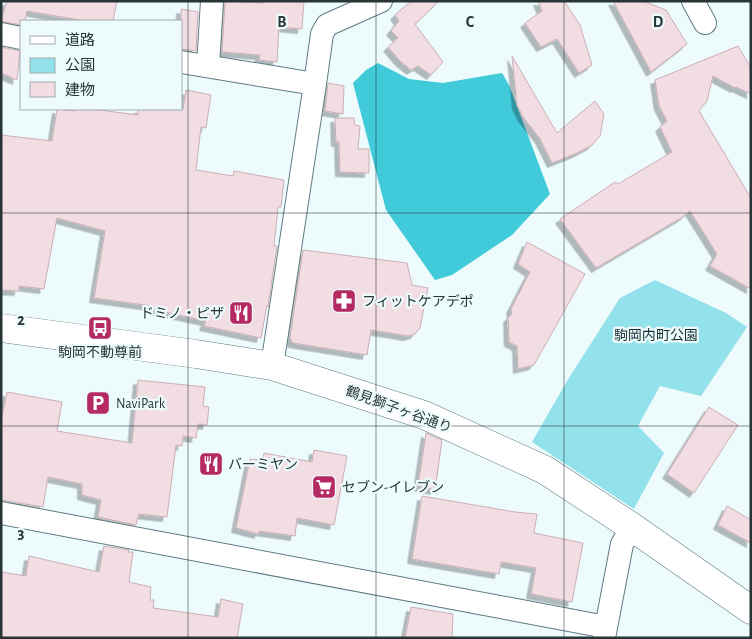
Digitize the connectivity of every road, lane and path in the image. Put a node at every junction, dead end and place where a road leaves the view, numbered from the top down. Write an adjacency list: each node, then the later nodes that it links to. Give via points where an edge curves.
1 (212, 1): 8 (street)
2 (380, 1): 9 (street, via 327,25 322,34)
3 (693, 1): 4 (street)
4 (705, 23)
5 (1, 34): 6 (street)
6 (20, 38)
7 (182, 62): 8 (street)
8 (208, 66): 9 (street)
9 (315, 84): 11 (street)
10 (1, 328): 11 (main road, 鶴見獅子ヶ谷通り)
11 (272, 366): 13 (main road, 鶴見獅子ヶ谷通り, via 433,419 545,470)
12 (1, 513): 15 (street)
13 (632, 527): 14 (main road, 鶴見獅子ヶ谷通り); 15 (street, via 622,544)
14 (751, 610)
15 (605, 632)

